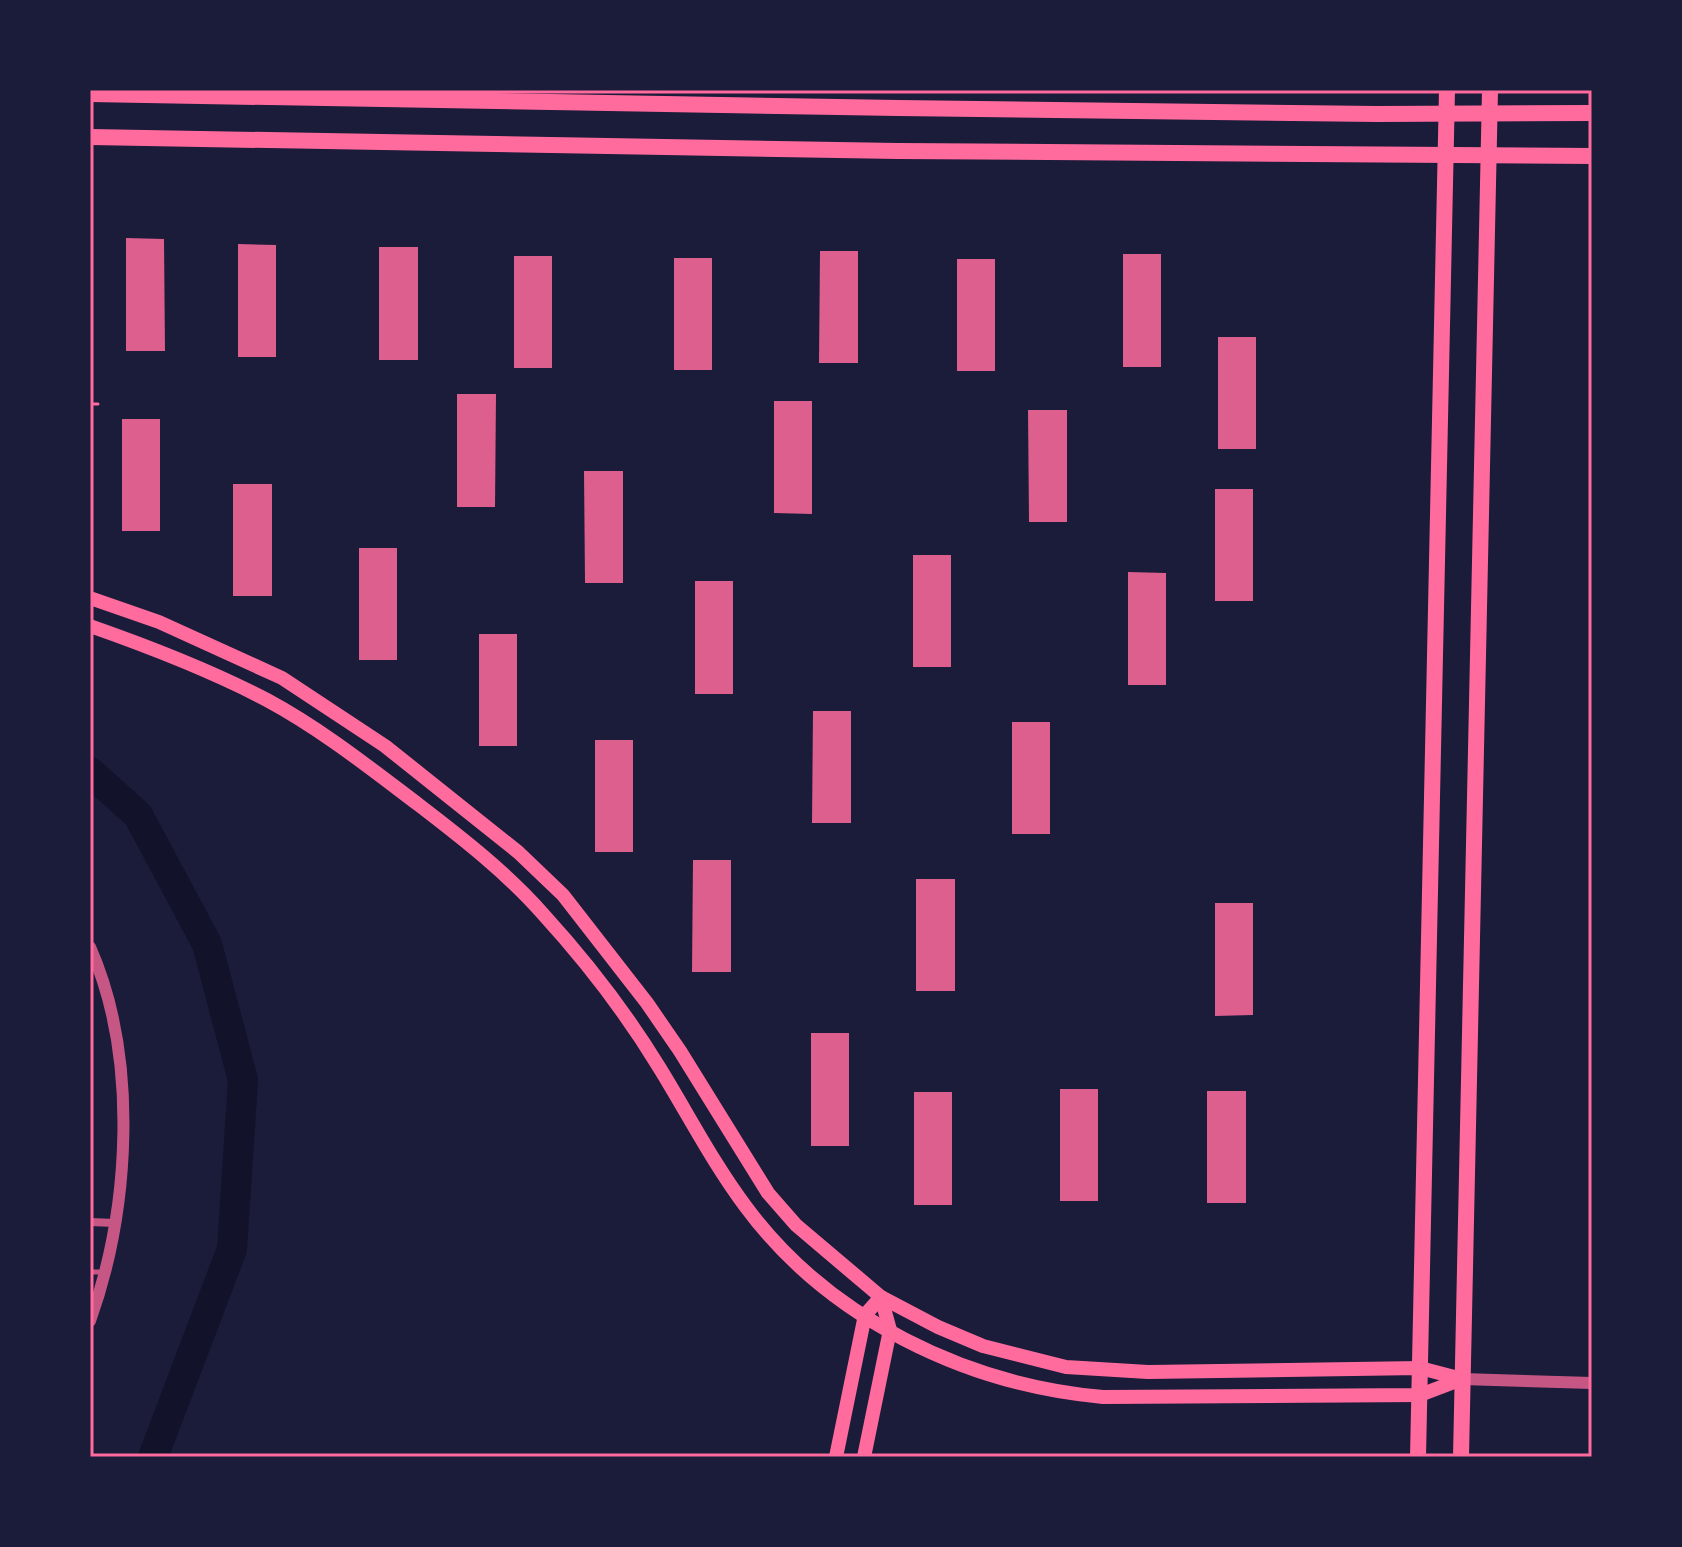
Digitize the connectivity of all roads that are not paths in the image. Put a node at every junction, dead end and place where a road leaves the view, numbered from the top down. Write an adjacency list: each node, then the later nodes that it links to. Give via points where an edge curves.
1 (1447, 90): 5 (main road)
2 (1490, 90): 6 (main road)
3 (90, 94): 5 (main road)
4 (1592, 113): 6 (main road)
5 (1447, 114): 6 (main road); 8 (main road)
6 (1489, 114): 9 (main road)
7 (90, 137): 8 (main road)
8 (1446, 156): 9 (main road); 22 (main road)
9 (1489, 156): 10 (main road); 23 (main road)
10 (1592, 156)
11 (90, 598): 18 (main road, via 159,622 282,678 385,746 518,852 563,895 647,1003 768,1193 796,1225)
12 (90, 626): 19 (main road, via 269,701 369,767 501,872 543,913 626,1019 747,1209 809,1273)
13 (90, 947): 15 (street, via 113,1013 120,1072 123,1137)
14 (90, 1222): 15 (street)
15 (115, 1223): 17 (street)
16 (90, 1272): 17 (lane)
17 (105, 1272): 20 (street)
18 (881, 1297): 19 (main road); 21 (main road); 22 (main road, via 983,1346 1066,1367 1148,1372)
19 (865, 1315): 21 (main road); 26 (main road)
20 (91, 1316)
21 (890, 1330): 25 (main road, via 974,1371 1062,1394 1148,1399); 27 (main road)
22 (1420, 1368): 23 (main road); 25 (main road)
23 (1462, 1379): 24 (street); 25 (main road); 29 (main road)
24 (1592, 1383)
25 (1420, 1395): 28 (main road)
26 (836, 1457)
27 (864, 1457)
28 (1418, 1457)
29 (1461, 1457)

